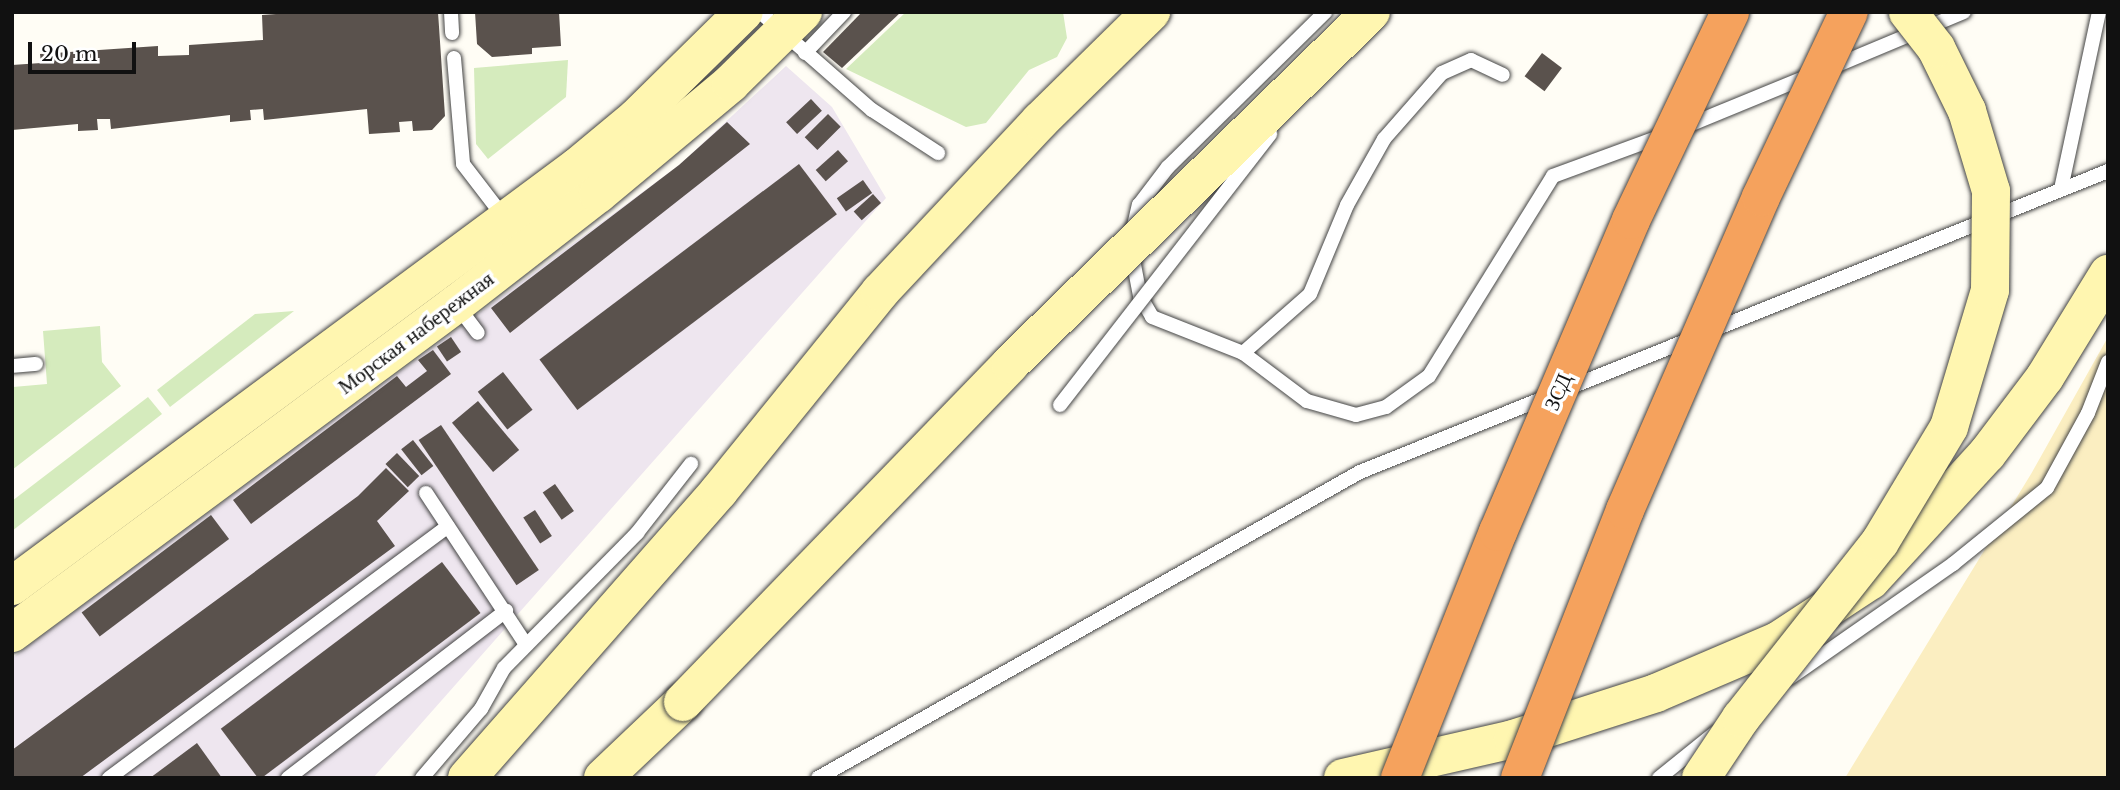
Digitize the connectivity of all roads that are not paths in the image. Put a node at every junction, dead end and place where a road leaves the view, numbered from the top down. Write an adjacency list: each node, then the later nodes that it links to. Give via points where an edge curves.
1 (451, 12): 11 (lane)
2 (844, 12): 10 (lane)
3 (1151, 12): 35 (main road, via 1040,121 880,292 719,491)
4 (1730, 12): 39 (highway, ЗСД, bridge, via 1626,233 1498,532)
5 (1849, 12): 40 (highway, bridge, via 1761,197 1625,510)
6 (1908, 12): 42 (main road, bridge, via 1936,48 1967,111 1992,191 1990,290 1949,427 1880,542 1741,718)
7 (1964, 12): 20 (lane, via 1628,150 1552,176 1429,376 1386,407 1356,415 1307,401)
8 (2099, 12): 16 (lane)
9 (1349, 19): 20 (lane, via 1168,167 1139,205 1131,240 1133,271 1152,317); 24 (lane, bridge); 36 (main road, bridge, via 683,702)
10 (763, 32): 14 (lane); 17 (main road, Морская набережная, via 665,140)
11 (452, 33)
12 (454, 58): 17 (lane, via 463,164)
13 (1503, 75): 20 (lane, via 1471,60 1442,73 1384,139 1347,205 1310,294)
14 (938, 153)
15 (2108, 171): 16 (lane)
16 (2061, 189): 37 (lane, via 1360,471)
17 (517, 234): 19 (main road, Морская набережная)
18 (2108, 274): 38 (main road, via 2045,377 1987,454 1871,580 1778,641 1576,721)
19 (452, 298): 28 (main road, Морская набережная); 30 (main road, Морская набережная)
20 (1242, 353)
21 (2108, 362): 41 (lane, via 2088,413 2047,488 1952,564 1844,638)
22 (36, 364): 23 (lane)
23 (12, 366)
24 (1060, 405)
25 (691, 464): 31 (lane, via 587,587)
26 (426, 493): 27 (lane)
27 (448, 526): 29 (lane); 32 (lane)
28 (12, 586)
29 (506, 611): 31 (lane); 33 (lane)
30 (12, 633)
31 (525, 643): 34 (lane, via 457,742)
32 (109, 778)
33 (288, 778)
34 (422, 778)
35 (467, 778)
36 (603, 778)
37 (818, 778)
38 (1343, 778)
39 (1400, 778)
40 (1520, 778)
41 (1659, 778)
42 (1701, 778)

